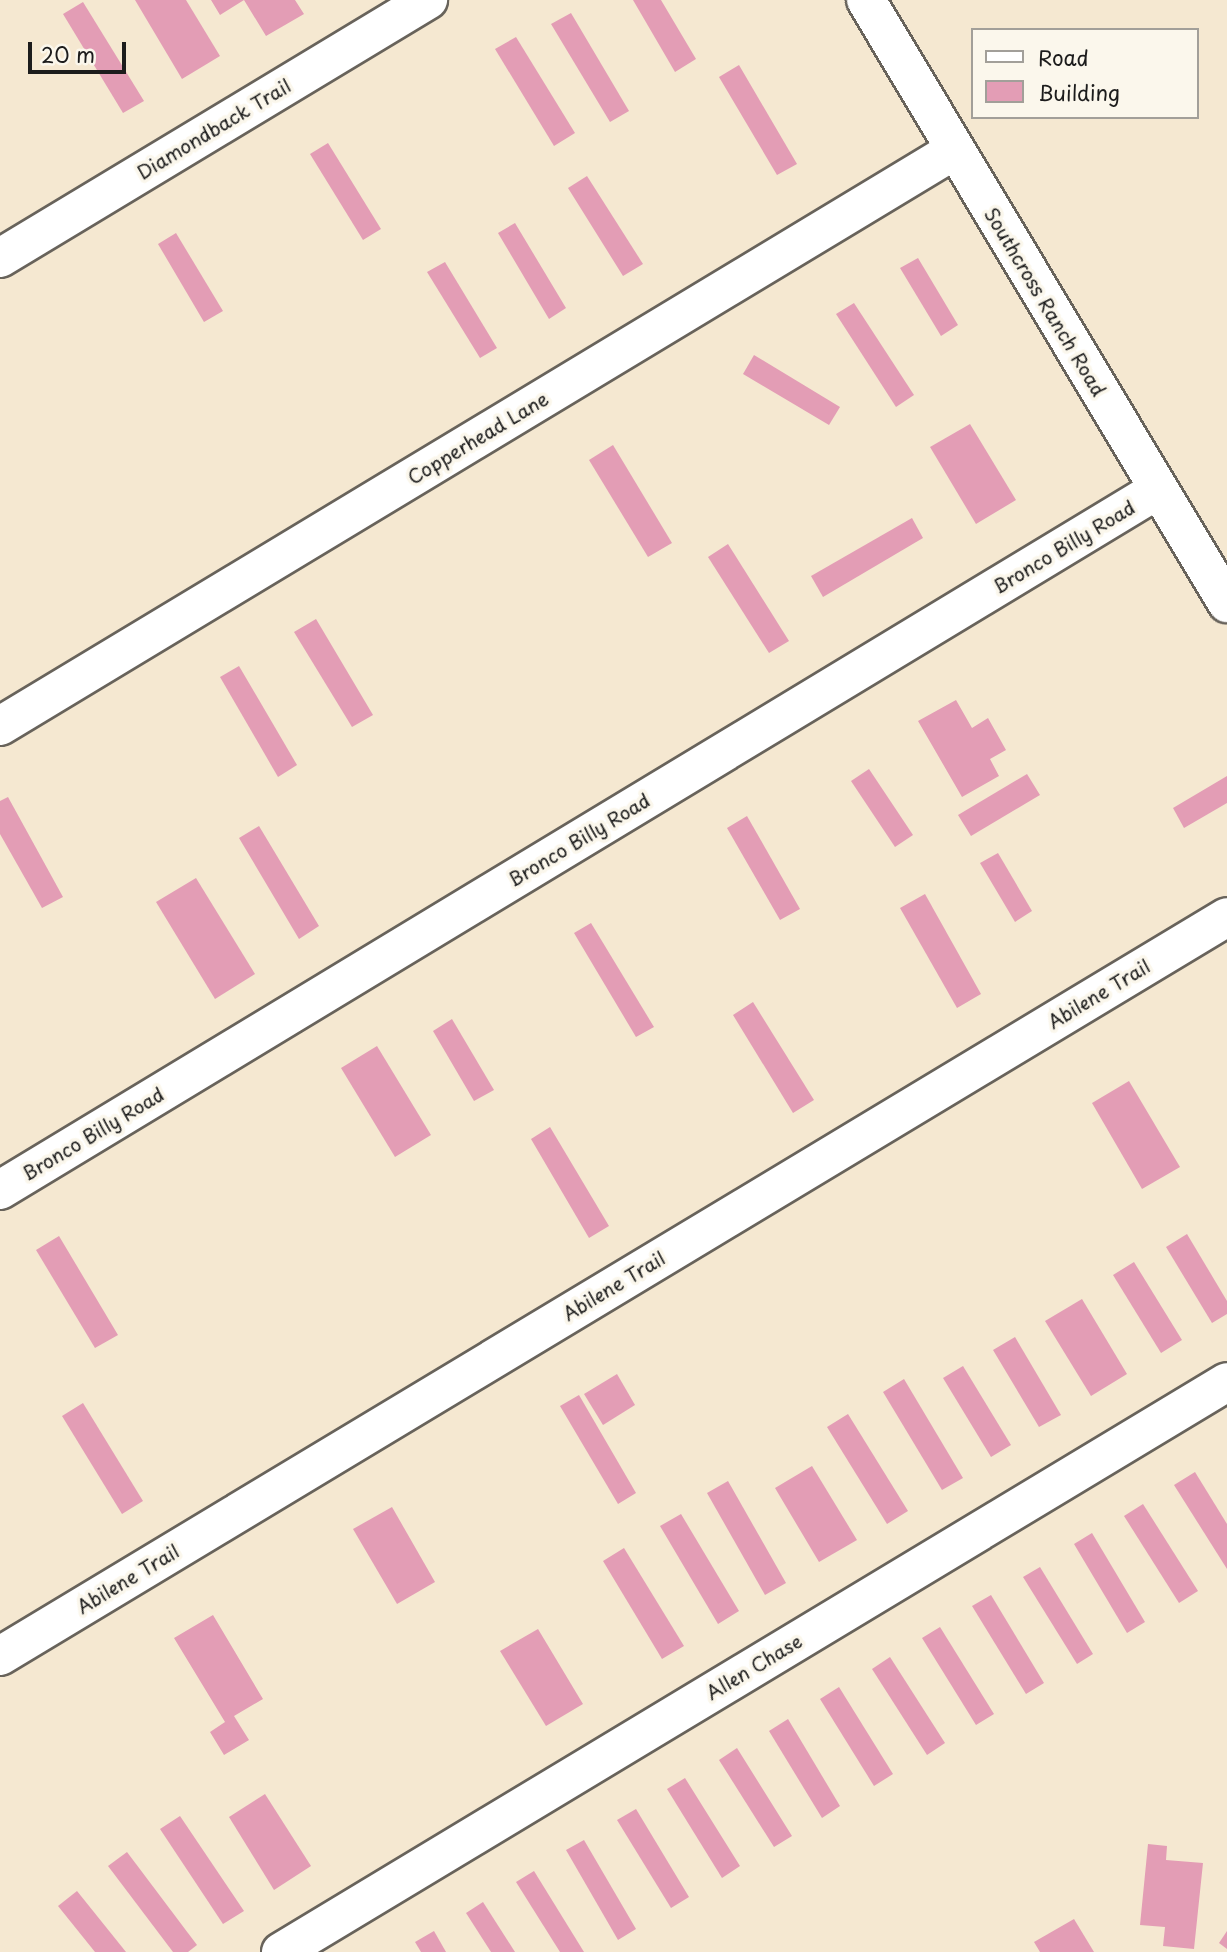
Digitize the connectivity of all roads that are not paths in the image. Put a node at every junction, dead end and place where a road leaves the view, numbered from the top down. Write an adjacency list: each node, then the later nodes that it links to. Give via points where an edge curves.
1 (428, 0): 4 (street, Diamondback Trail)
2 (866, 0): 3 (street, Southcross Ranch Road)
3 (955, 150): 5 (street, Southcross Ranch Road); 7 (street, Copperhead Lane)
4 (0, 258)
5 (1157, 490): 6 (street, Southcross Ranch Road); 9 (street, Bronco Billy Road)
6 (1227, 603)
7 (0, 726)
8 (1227, 916): 11 (street, Abilene Trail)
9 (0, 1190)
10 (1227, 1382): 12 (street, Allen Chase)
11 (0, 1656)
12 (281, 1952)

